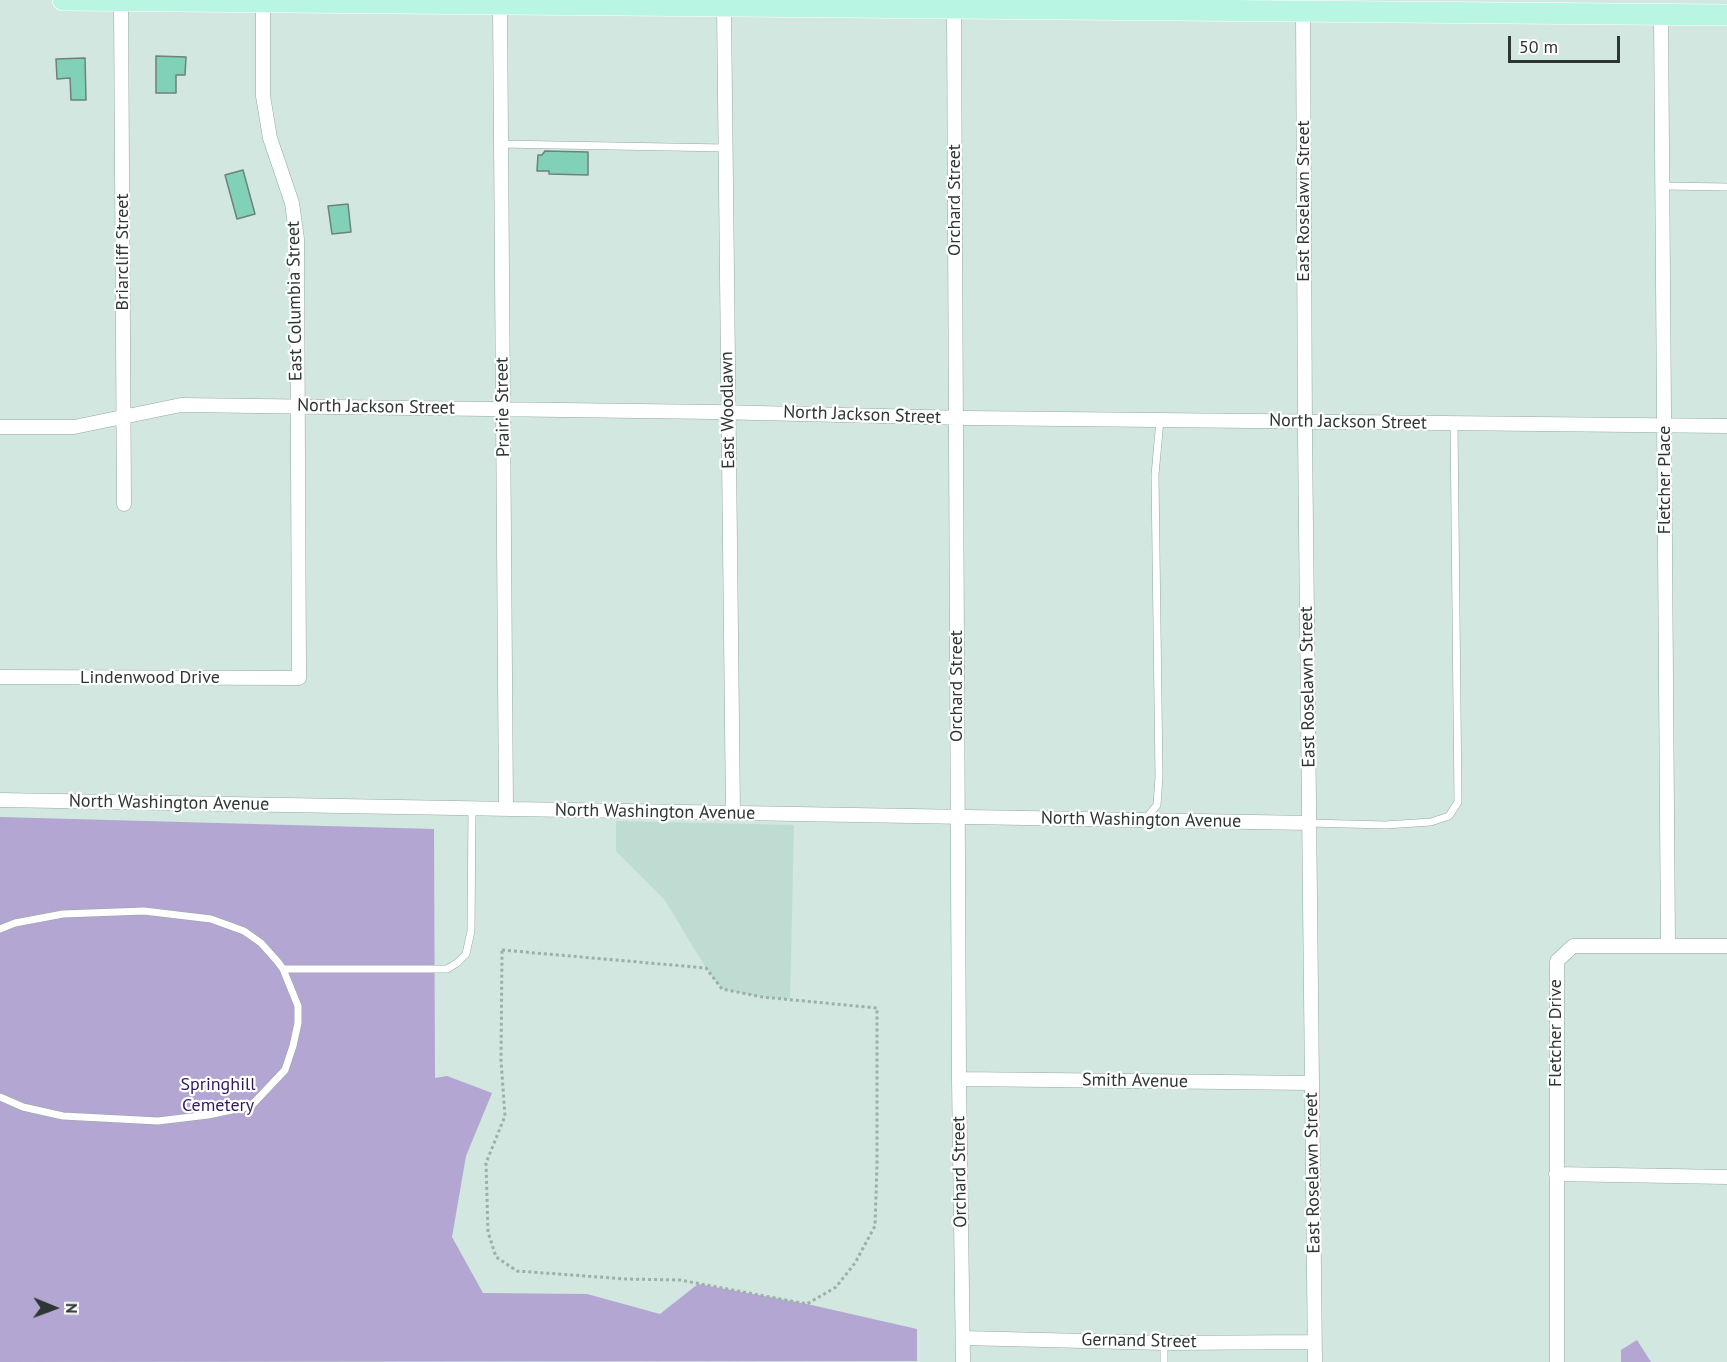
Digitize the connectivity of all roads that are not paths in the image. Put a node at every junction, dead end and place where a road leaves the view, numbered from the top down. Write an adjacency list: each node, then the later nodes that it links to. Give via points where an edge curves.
1 (63, 0): 2 (main road)
2 (104, 0): 4 (main road)
3 (264, 0): 4 (main road); 6 (main road); 18 (street, East Columbia Street, via 263,96 270,138 292,203 297,239)
4 (121, 1): 21 (street, Briarcliff Street)
5 (754, 3): 7 (main road); 10 (main road)
6 (500, 5): 7 (main road); 14 (street, Prairie Street)
7 (724, 6): 15 (street, East Woodlawn)
8 (1211, 6): 10 (main road); 11 (main road)
9 (1629, 7): 11 (main road); 12 (main road)
10 (954, 9): 22 (street, Orchard Street)
11 (1303, 11): 24 (street, East Roselawn Street)
12 (1661, 15): 13 (main road); 16 (street, Fletcher Place)
13 (1727, 15)
14 (500, 144): 15 (lane); 19 (street, Prairie Street)
15 (726, 148): 20 (street, East Woodlawn)
16 (1663, 186): 17 (lane); 26 (street, Fletcher Place)
17 (1727, 187)
18 (297, 405): 19 (street, North Jackson Street); 21 (street, North Jackson Street, via 181,405); 31 (street, East Columbia Street)
19 (503, 410): 20 (street, North Jackson Street); 34 (street, Prairie Street)
20 (728, 412): 22 (street, North Jackson Street); 35 (street, East Woodlawn)
21 (124, 416): 28 (street, North Jackson Street, via 74,427); 29 (street, Briarcliff Street)
22 (956, 418): 23 (street, North Jackson Street); 36 (street, Orchard Street)
23 (1160, 420): 24 (street, North Jackson Street); 37 (lane, via 1155,475 1159,777 1157,805)
24 (1305, 421): 25 (street, North Jackson Street); 38 (street, East Roselawn Street)
25 (1454, 423): 26 (street, North Jackson Street); 38 (lane, via 1458,802 1449,816 1431,822)
26 (1665, 425): 27 (street, North Jackson Street); 40 (street, Fletcher Place)
27 (1727, 426)
28 (0, 427)
29 (124, 504)
30 (0, 677): 31 (street, Lindenwood Drive)
31 (299, 678)
32 (0, 800): 33 (street, North Washington Avenue)
33 (472, 808): 34 (street, North Washington Avenue); 42 (lane, via 471,931 466,954 457,963 447,969)
34 (506, 809): 35 (street, North Washington Avenue)
35 (733, 813): 36 (street, North Washington Avenue)
36 (958, 818): 37 (street, North Washington Avenue); 43 (street, Orchard Street)
37 (1145, 820): 38 (street, North Washington Avenue)
38 (1309, 823): 44 (street, East Roselawn Street)
39 (0, 929): 42 (lane, via 63,914 144,911 211,919 244,931 261,943)
40 (1668, 945): 41 (street, Fletcher Drive); 46 (street, Fletcher Drive, via 1574,946 1557,961)
41 (1727, 946)
42 (283, 969): 45 (lane, via 298,1006 293,1046 285,1070 251,1106 158,1121 63,1116)
43 (959, 1080): 44 (street, Smith Avenue); 48 (street, Orchard Street)
44 (1312, 1083): 49 (street, East Roselawn Street)
45 (0, 1097)
46 (1556, 1174): 47 (street); 54 (street, Fletcher Drive)
47 (1727, 1177)
48 (963, 1338): 50 (street, Gernand Street); 51 (street, Orchard Street)
49 (1314, 1342): 50 (street, Gernand Street); 53 (street, East Roselawn Street)
50 (1164, 1343): 52 (lane)
51 (963, 1362)
52 (1164, 1362)
53 (1315, 1362)
54 (1557, 1362)

